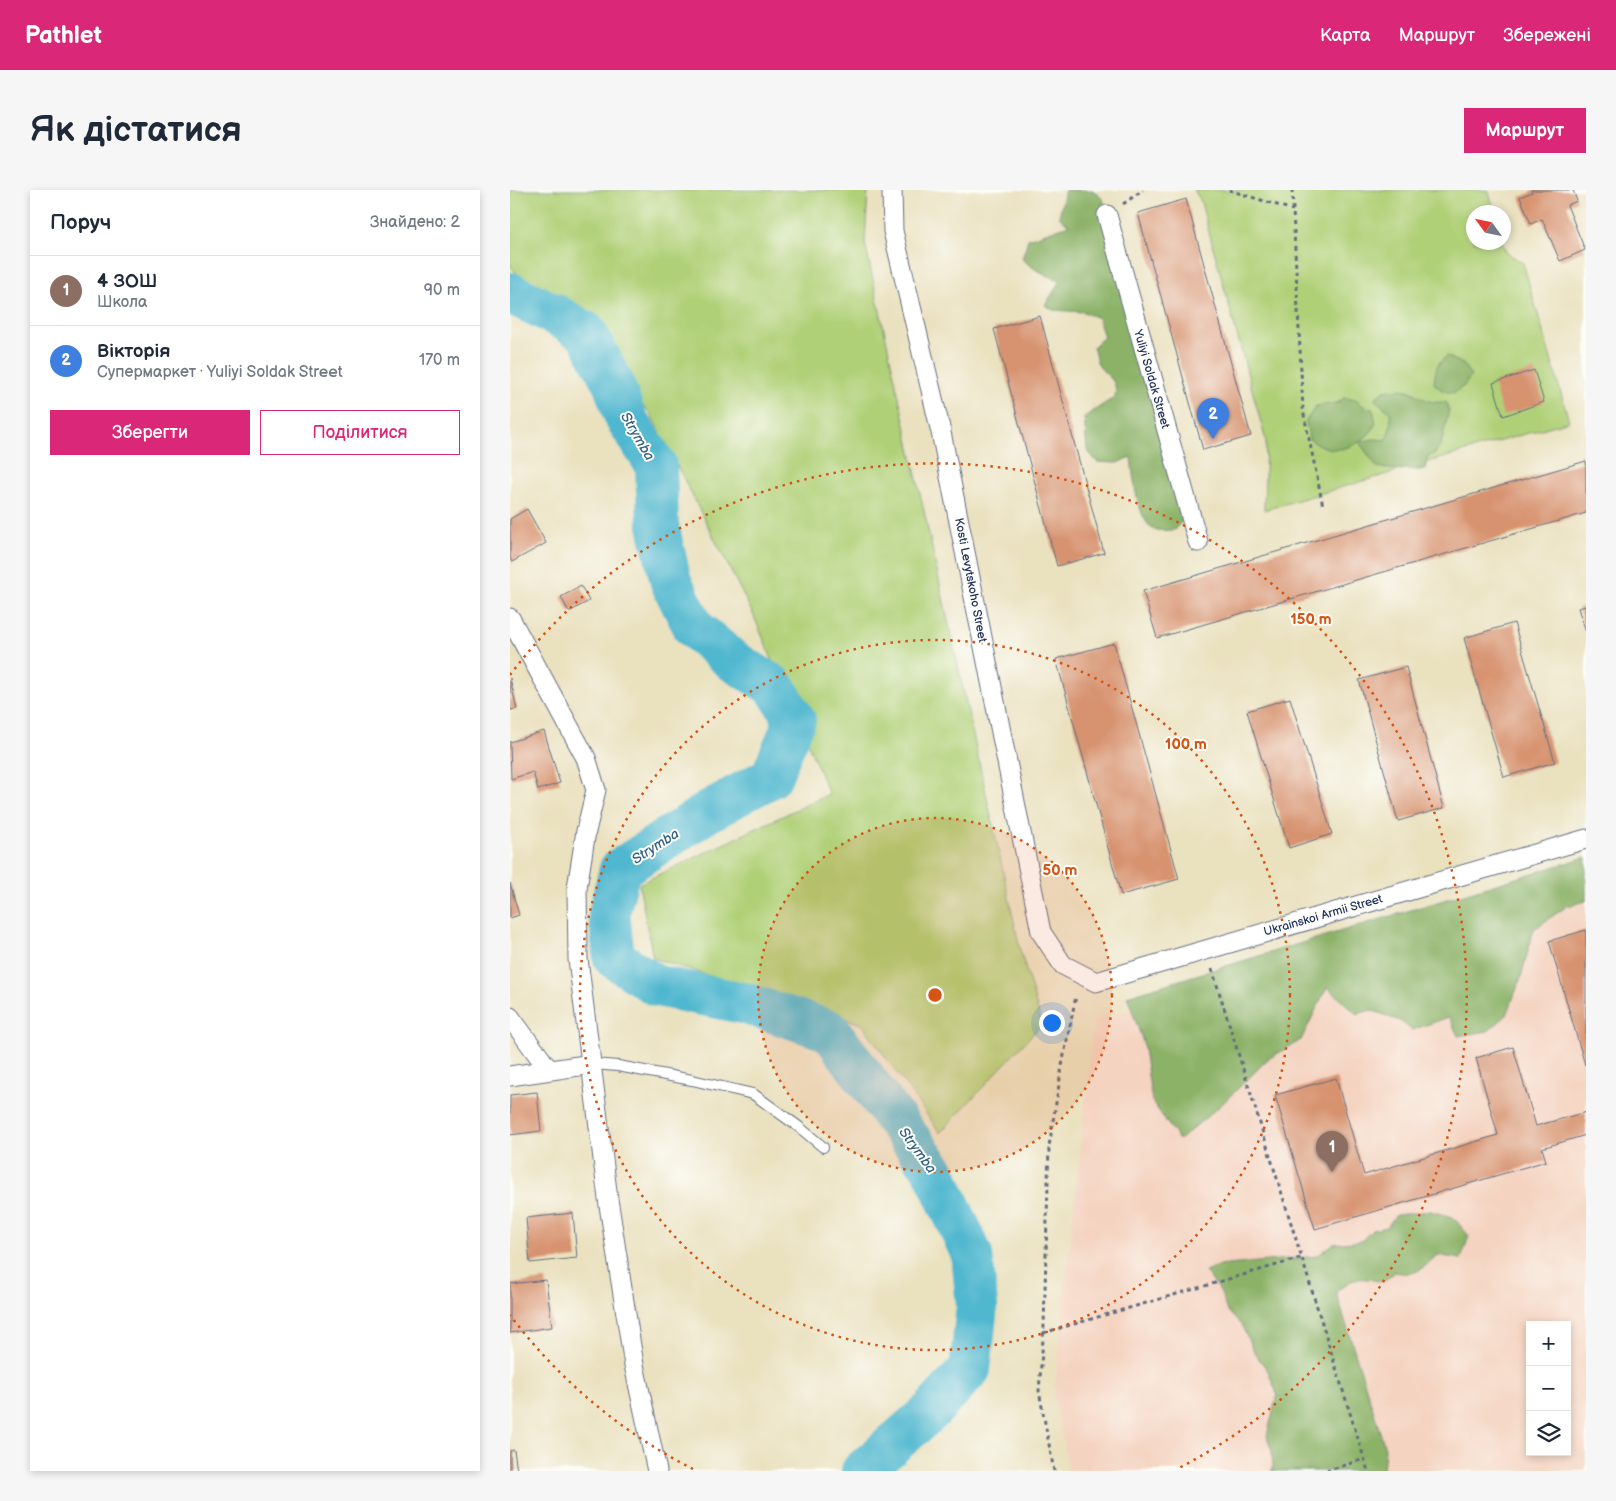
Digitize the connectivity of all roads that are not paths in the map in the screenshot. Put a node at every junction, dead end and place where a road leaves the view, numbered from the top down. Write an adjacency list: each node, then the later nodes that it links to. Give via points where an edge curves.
1 (892, 190): 6 (street, Kosti Levytskoho Street, via 893,231 941,432 1041,932)
2 (1107, 215): 3 (street, Yuliyi Soldak Street)
3 (1198, 542)
4 (510, 618): 8 (street, via 586,758 596,790 577,888 578,960)
5 (1586, 839): 6 (street, Ukrainskoi Armii Street, via 1096,982)
6 (1064, 965)
7 (510, 1018): 9 (street)
8 (592, 1064): 9 (street); 11 (lane, via 636,1069 753,1094); 12 (street, via 608,1198 634,1365)
9 (549, 1070): 10 (street)
10 (510, 1076)
11 (823, 1147)
12 (657, 1471)

